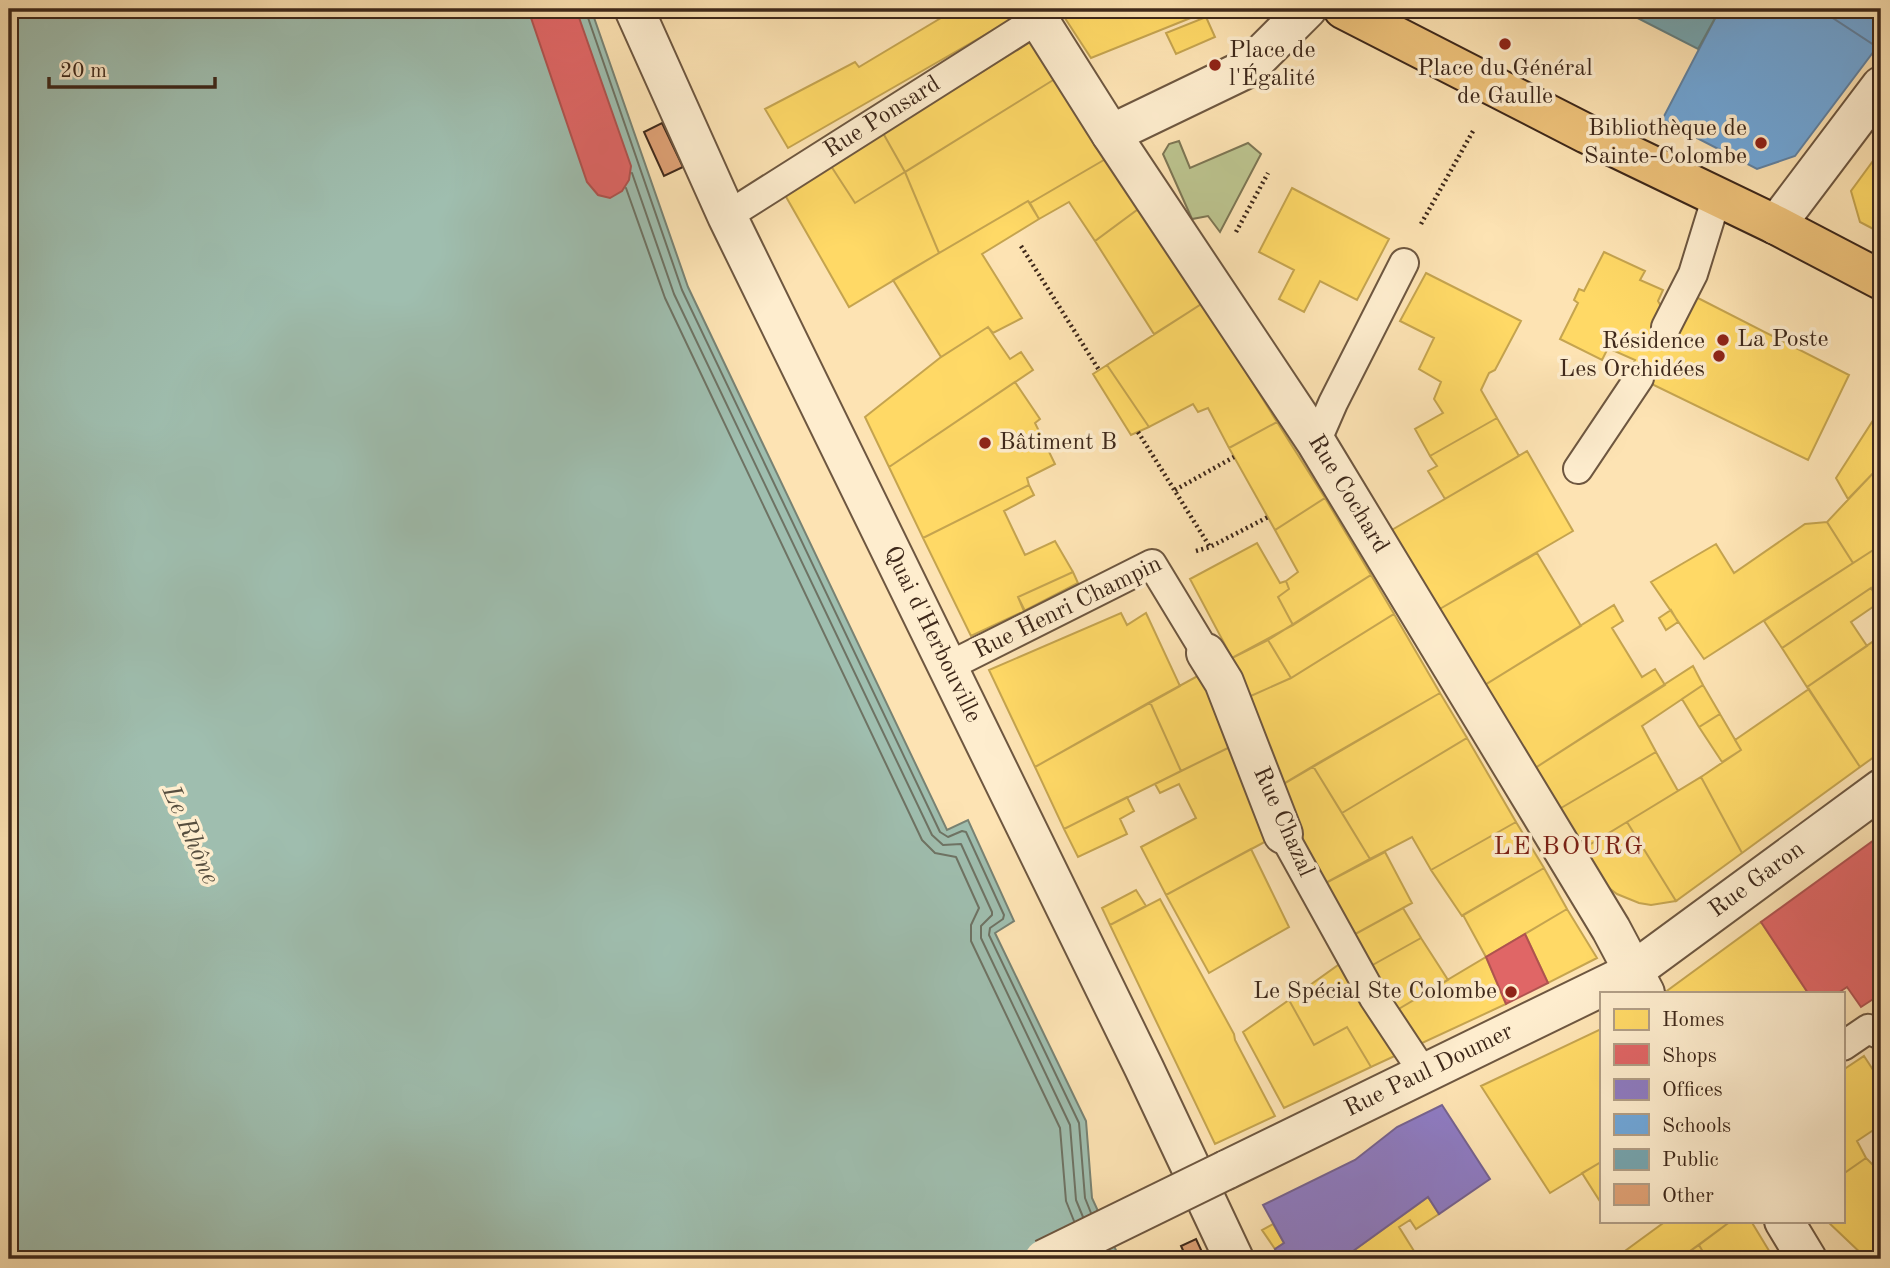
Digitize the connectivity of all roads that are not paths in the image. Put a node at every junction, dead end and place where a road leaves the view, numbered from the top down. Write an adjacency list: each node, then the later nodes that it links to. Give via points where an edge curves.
1 (634, 9): 8 (street, Quai d'Herbouville)
2 (1307, 9): 6 (street, via 1248,68)
3 (1343, 9): 7 (main road)
4 (1035, 14): 6 (street, Rue Cochard); 8 (lane, Rue Ponsard)
5 (1881, 86): 9 (street)
6 (1111, 134): 14 (street, Rue Cochard)
7 (1717, 197): 9 (main road); 12 (lane, via 1693,274)
8 (727, 216): 18 (street, Quai d'Herbouville)
9 (1776, 225): 11 (main road)
10 (1404, 263): 14 (lane)
11 (1881, 280)
12 (1666, 327)
13 (1639, 378): 15 (lane)
14 (1316, 442): 21 (street, Rue Cochard, via 1611,929)
15 (1578, 469)
16 (1152, 564): 17 (lane, Rue Chazal); 18 (lane, Rue Henri Champin)
17 (1206, 653): 20 (street, Rue Chazal, via 1224,682)
18 (947, 667): 29 (street, Quai d'Herbouville)
19 (1881, 789): 21 (street, Rue Garon)
20 (1283, 834): 26 (lane, Rue Chazal, via 1374,998)
21 (1639, 983): 22 (street, Rue Paul Doumer)
22 (1618, 992)
23 (1600, 1000): 26 (street, Rue Paul Doumer)
24 (1881, 1035): 25 (lane, via 1868,1029)
25 (1844, 1045)
26 (1425, 1075): 28 (street, Rue Paul Doumer, bridge)
27 (1785, 1222): 30 (street)
28 (1044, 1259)
29 (1234, 1259)
30 (1807, 1259)

